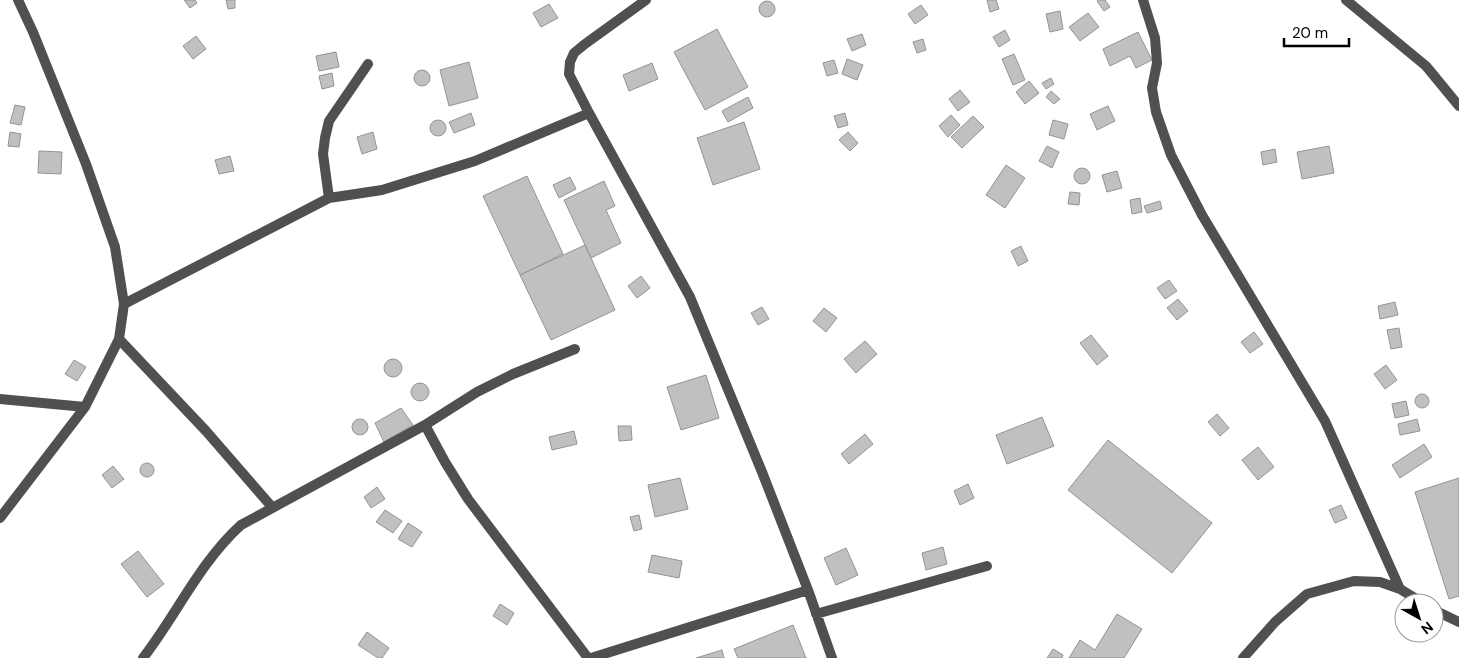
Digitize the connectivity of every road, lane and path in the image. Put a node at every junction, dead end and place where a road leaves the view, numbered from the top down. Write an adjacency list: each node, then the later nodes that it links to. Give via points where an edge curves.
1 (18, 0): 9 (street, via 86,164 116,247)
2 (646, 0): 7 (street, via 574,53 570,74)
3 (1143, 0): 18 (street, via 1155,38 1152,88 1156,112 1171,155 1202,215 1325,421)
4 (1346, 0): 6 (street, via 1426,66)
5 (368, 64): 8 (street, via 329,121 323,154)
6 (1459, 106)
7 (589, 113): 8 (street, via 475,161 382,190); 19 (street, via 690,297)
8 (330, 198): 9 (street)
9 (124, 304): 10 (street)
10 (119, 339): 13 (street); 15 (street)
11 (574, 349): 14 (street, via 477,392)
12 (0, 399): 13 (street)
13 (85, 407): 16 (street)
14 (425, 425): 15 (street); 25 (street, via 468,499)
15 (272, 507): 24 (street, via 241,525 226,539)
16 (0, 518)
17 (987, 566): 21 (street)
18 (1400, 589): 20 (street); 27 (street, via 1380,582 1354,581 1307,594 1275,622)
19 (808, 590): 21 (street); 25 (street)
20 (1407, 593)
21 (816, 614): 26 (street)
22 (1444, 615): 23 (street)
23 (1459, 622)
24 (143, 658)
25 (590, 658)
26 (832, 658)
27 (1243, 658)

